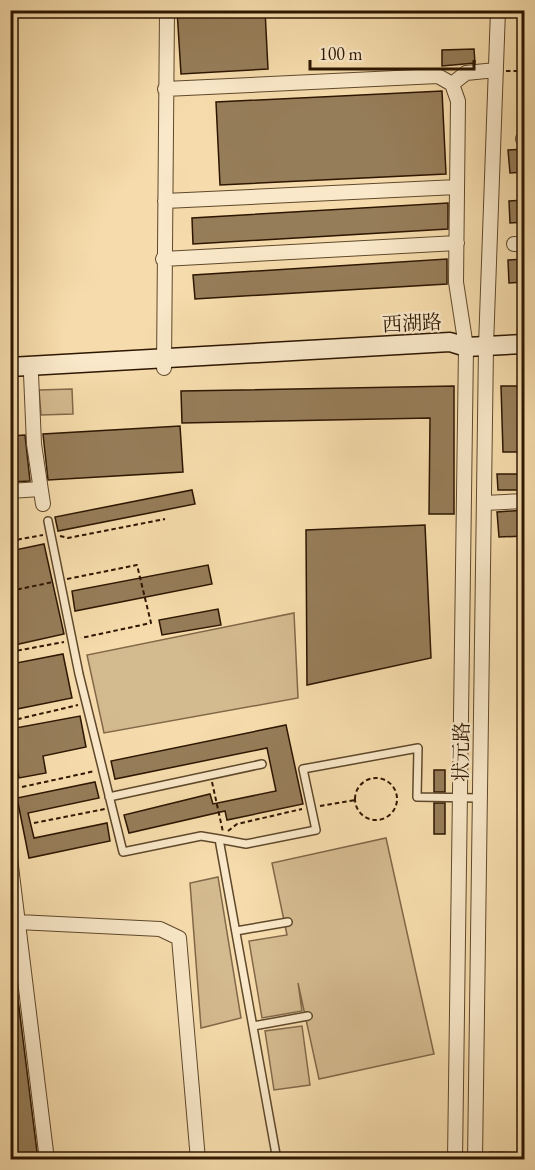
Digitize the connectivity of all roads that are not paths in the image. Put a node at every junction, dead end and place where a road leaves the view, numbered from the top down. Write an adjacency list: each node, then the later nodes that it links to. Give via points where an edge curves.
1 (167, 10): 5 (street)
2 (498, 10): 3 (street, 状元路)
3 (496, 70): 4 (street, via 466,72); 11 (street, 状元路)
4 (452, 84): 5 (street, via 438,76); 6 (street, 状元路, via 458,101)
5 (165, 89): 7 (street)
6 (457, 187): 7 (street); 8 (street, 状元路)
7 (165, 201): 9 (street)
8 (457, 243): 9 (street); 12 (street, 状元路, via 456,282)
9 (164, 259): 13 (street)
10 (525, 344): 11 (main road, 西湖路)
11 (486, 346): 12 (main road, 西湖路); 20 (street, 状元路)
12 (466, 347): 13 (main road, 西湖路, via 451,353); 25 (street, 状元路)
13 (164, 363): 14 (main road, 西湖路); 15 (main road, 西湖路)
14 (10, 367)
15 (31, 374): 16 (main road, 西湖路); 17 (street)
16 (10, 375)
17 (40, 489): 18 (street); 21 (street)
18 (10, 491)
19 (525, 501): 20 (street)
20 (484, 503): 26 (street, 状元路)
21 (43, 504)
22 (48, 520): 24 (lane)
23 (262, 764): 24 (lane)
24 (109, 797): 27 (lane, via 123,852 201,836)
25 (460, 797): 26 (lane); 27 (lane, via 417,797 418,748 303,769 316,830 246,844); 37 (street, 状元路)
26 (480, 798): 38 (street, 状元路)
27 (221, 837): 31 (lane)
28 (10, 858): 29 (street)
29 (18, 922): 34 (street); 35 (street, via 160,929 179,938)
30 (288, 922): 31 (lane)
31 (236, 931): 33 (lane)
32 (308, 1016): 33 (lane)
33 (253, 1026): 36 (lane)
34 (47, 1160)
35 (198, 1160)
36 (277, 1160)
37 (455, 1160)
38 (475, 1160)

